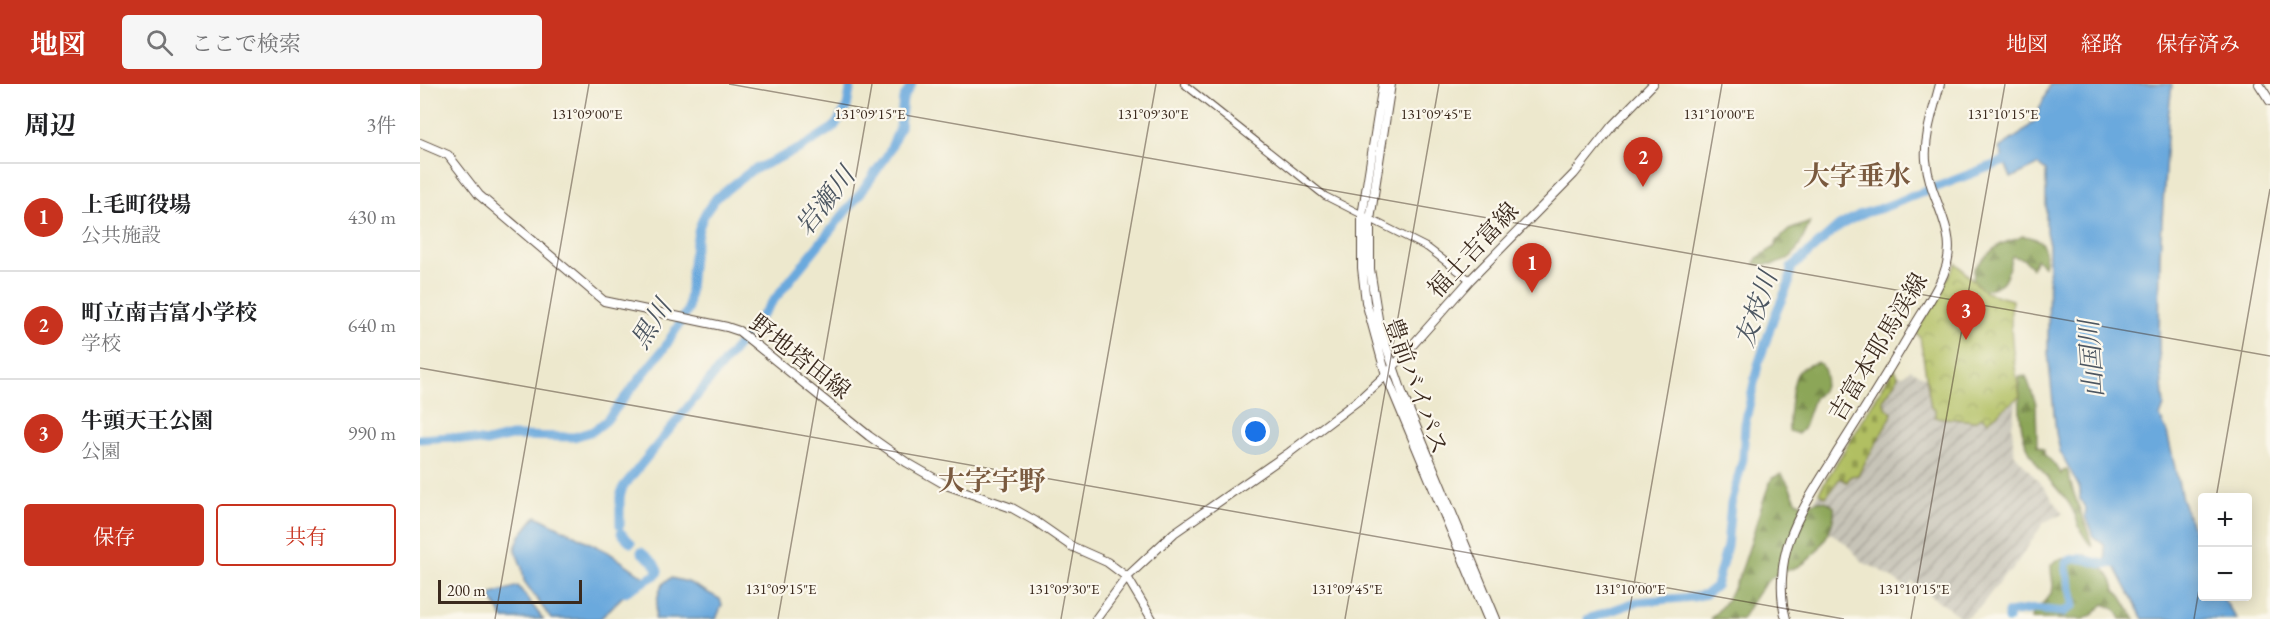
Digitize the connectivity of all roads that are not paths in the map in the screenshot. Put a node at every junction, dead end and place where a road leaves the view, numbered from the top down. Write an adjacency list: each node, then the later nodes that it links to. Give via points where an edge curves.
1 (1184, 84): 9 (street, via 1325,196)
2 (1383, 84): 9 (highway, 豊前バイパス)
3 (1391, 84): 9 (highway, 豊前バイパス)
4 (1653, 84): 10 (main road, 福土吉富線, via 1612,126 1574,174)
5 (1940, 84): 18 (main road, 吉富本耶馬渓線, via 1926,155 1950,249 1947,266 1828,466 1790,538 1782,591)
6 (2259, 84): 7 (main road)
7 (2270, 101)
8 (420, 143): 13 (main road, 野地塔田線, via 448,155 479,195 604,301 739,331 906,462 946,485 1012,508)
9 (1366, 218): 10 (street, via 1428,248); 11 (highway, 豊前バイパス, via 1374,300); 12 (highway, 豊前バイパス, via 1362,268 1366,302)
10 (1470, 280): 11 (main road, 福土吉富線)
11 (1394, 366): 12 (main road, 福土吉富線); 17 (highway, 豊前バイパス)
12 (1386, 375): 13 (main road, 福土吉富線, via 1307,439 1174,533); 16 (highway, 豊前バイパス)
13 (1127, 577): 14 (main road, 福土吉富線); 15 (main road, 野地塔田線)
14 (1096, 619)
15 (1152, 619)
16 (1488, 619)
17 (1496, 619)
18 (1786, 619)

